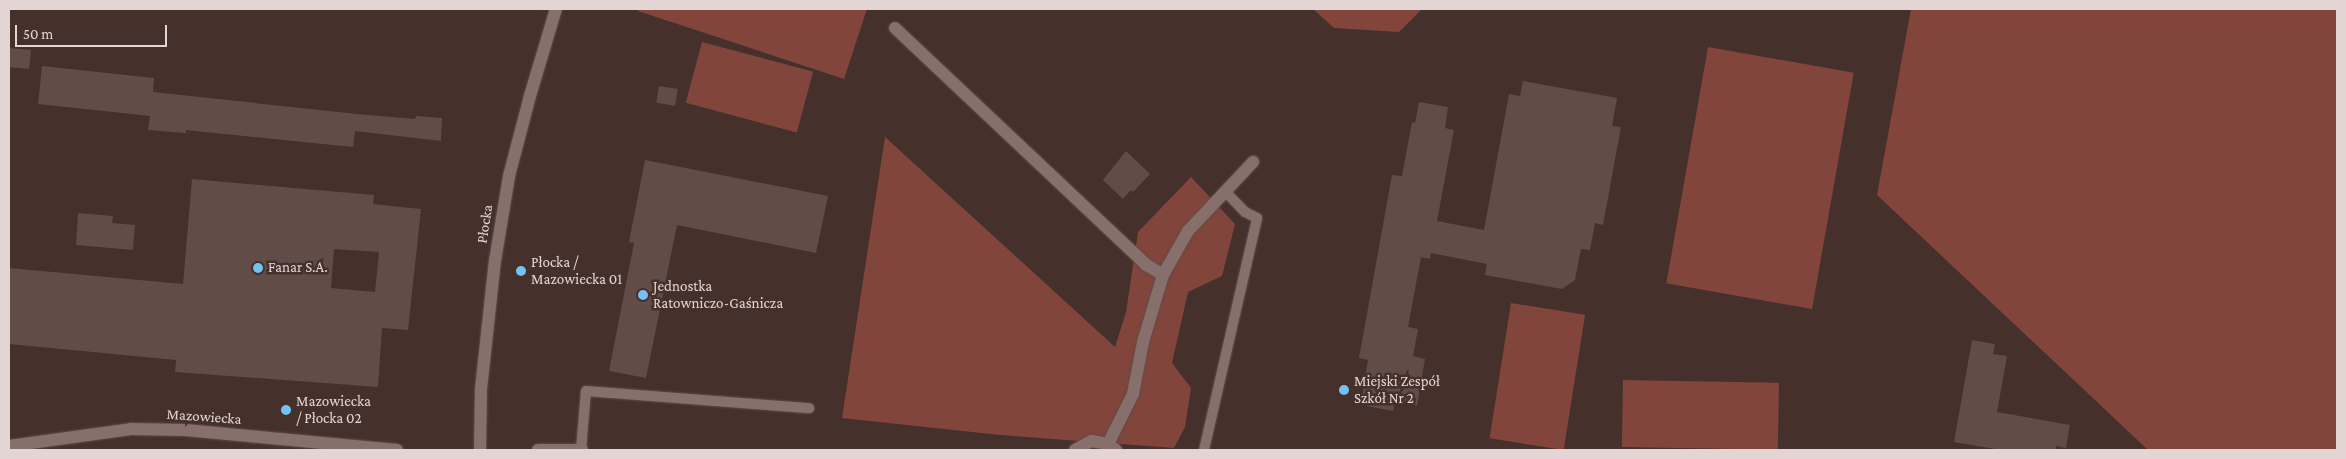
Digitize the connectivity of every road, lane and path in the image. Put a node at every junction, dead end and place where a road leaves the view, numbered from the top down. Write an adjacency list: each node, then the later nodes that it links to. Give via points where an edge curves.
1 (556, 9): 10 (street, Płocka, via 509,176 495,261 481,389)
2 (895, 28): 5 (street, via 1145,264)
3 (1253, 162): 4 (street)
4 (1225, 191): 5 (street, via 1188,231); 14 (lane, via 1245,212 1256,218)
5 (1163, 275): 8 (street, via 1143,342 1133,394)
6 (809, 408): 12 (lane, via 586,391)
7 (9, 446): 9 (street, Mazowiecka, via 130,429 186,430)
8 (1112, 447): 13 (street, via 1091,441)
9 (397, 450)
10 (480, 450)
11 (538, 450): 12 (street)
12 (581, 450)
13 (1075, 450)
14 (1204, 450)

